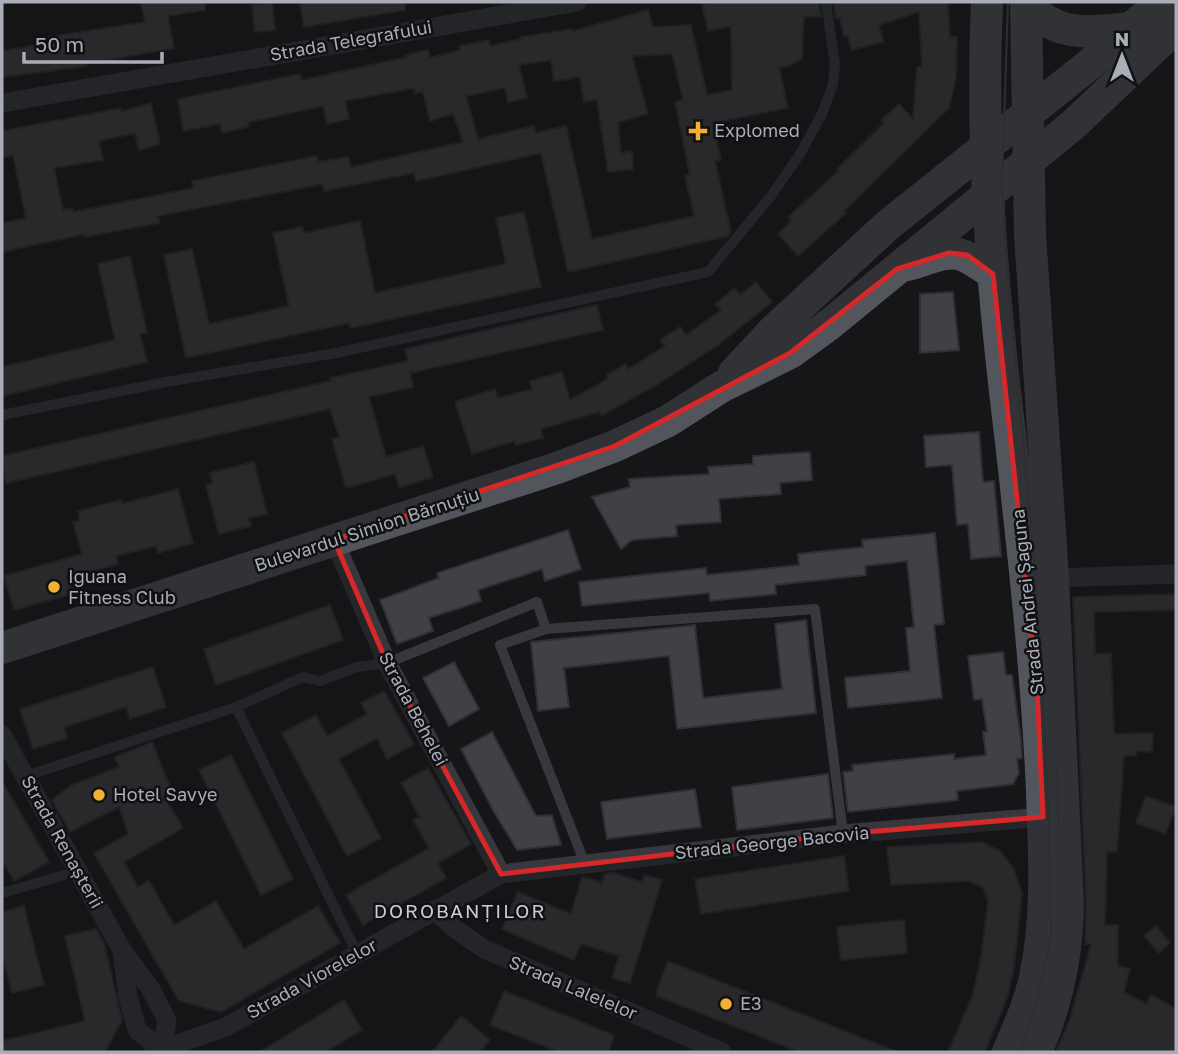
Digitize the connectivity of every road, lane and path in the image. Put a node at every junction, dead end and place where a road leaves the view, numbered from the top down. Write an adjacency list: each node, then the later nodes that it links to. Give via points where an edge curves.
1 (577, 2): 8 (street, Strada Telegrafului)
2 (826, 2): 16 (lane, via 835,65 830,96 800,154 771,196 708,272 336,354)
3 (986, 2): 10 (main road, Strada Andrei Șaguna)
4 (1026, 2): 7 (main road, via 1046,21 1070,31); 9 (main road, Strada Andrei Șaguna)
5 (1161, 2): 7 (main road, Bulevardul Simion Bărnuțiu)
6 (1176, 27): 11 (main road, Bulevardul Simion Bărnuțiu)
7 (1131, 28): 9 (main road, Bulevardul Simion Bărnuțiu)
8 (2, 103)
9 (1028, 114): 10 (main road, Bulevardul Simion Bărnuțiu); 11 (main road, Strada Andrei Șaguna)
10 (987, 147): 12 (main road, Strada Andrei Șaguna); 15 (main road, Bulevardul Simion Bărnuțiu, via 888,225 774,330)
11 (1028, 161): 12 (main road, Bulevardul Simion Bărnuțiu); 19 (main road, Strada Andrei Șaguna)
12 (989, 193): 13 (main road, Bulevardul Simion Bărnuțiu); 14 (main road, Strada Andrei Șaguna)
13 (897, 269): 14 (main road, via 961,253); 15 (main road, Bulevardul Simion Bărnuțiu, via 790,353)
14 (993, 274): 26 (main road, Strada Andrei Șaguna, via 1035,661)
15 (721, 387): 17 (main road, Bulevardul Simion Bărnuțiu, via 668,421 615,446)
16 (2, 415)
17 (334, 540): 21 (main road, Bulevardul Simion Bărnuțiu); 22 (street, Strada Behelei)
18 (1176, 574): 19 (street)
19 (1053, 578): 38 (main road, Strada Andrei Șaguna, via 1068,937 1064,969)
20 (547, 629): 22 (lane, via 537,602); 27 (lane, via 815,608); 28 (lane, via 500,645)
21 (2, 648)
22 (387, 663): 23 (lane, via 357,667 320,681 303,677); 30 (street, Strada Behelei)
23 (236, 707): 25 (lane); 34 (lane)
24 (2, 735): 25 (street, Strada Renașterii)
25 (26, 776): 29 (street, Strada Renașterii)
26 (1043, 817): 27 (street, Strada George Bacovia); 37 (main road, Strada Andrei Șaguna, via 1044,909 1039,957 1031,994)
27 (843, 834): 28 (street, Strada George Bacovia)
28 (585, 864): 30 (street, Strada George Bacovia)
29 (78, 871): 31 (lane); 33 (street, Strada Renașterii)
30 (501, 874): 32 (street, Strada Viorelelor)
31 (2, 893)
32 (433, 910): 34 (street, Strada Viorelelor); 36 (street, Strada Lalelelor, via 484,949)
33 (122, 950): 35 (street, Strada Renașterii, via 137,1030); 35 (street, Strada Renașterii, via 167,1020)
34 (357, 953): 35 (street, Strada Viorelelor, via 226,1027)
35 (159, 1052)
36 (722, 1052)
37 (1008, 1052)
38 (1036, 1052)

